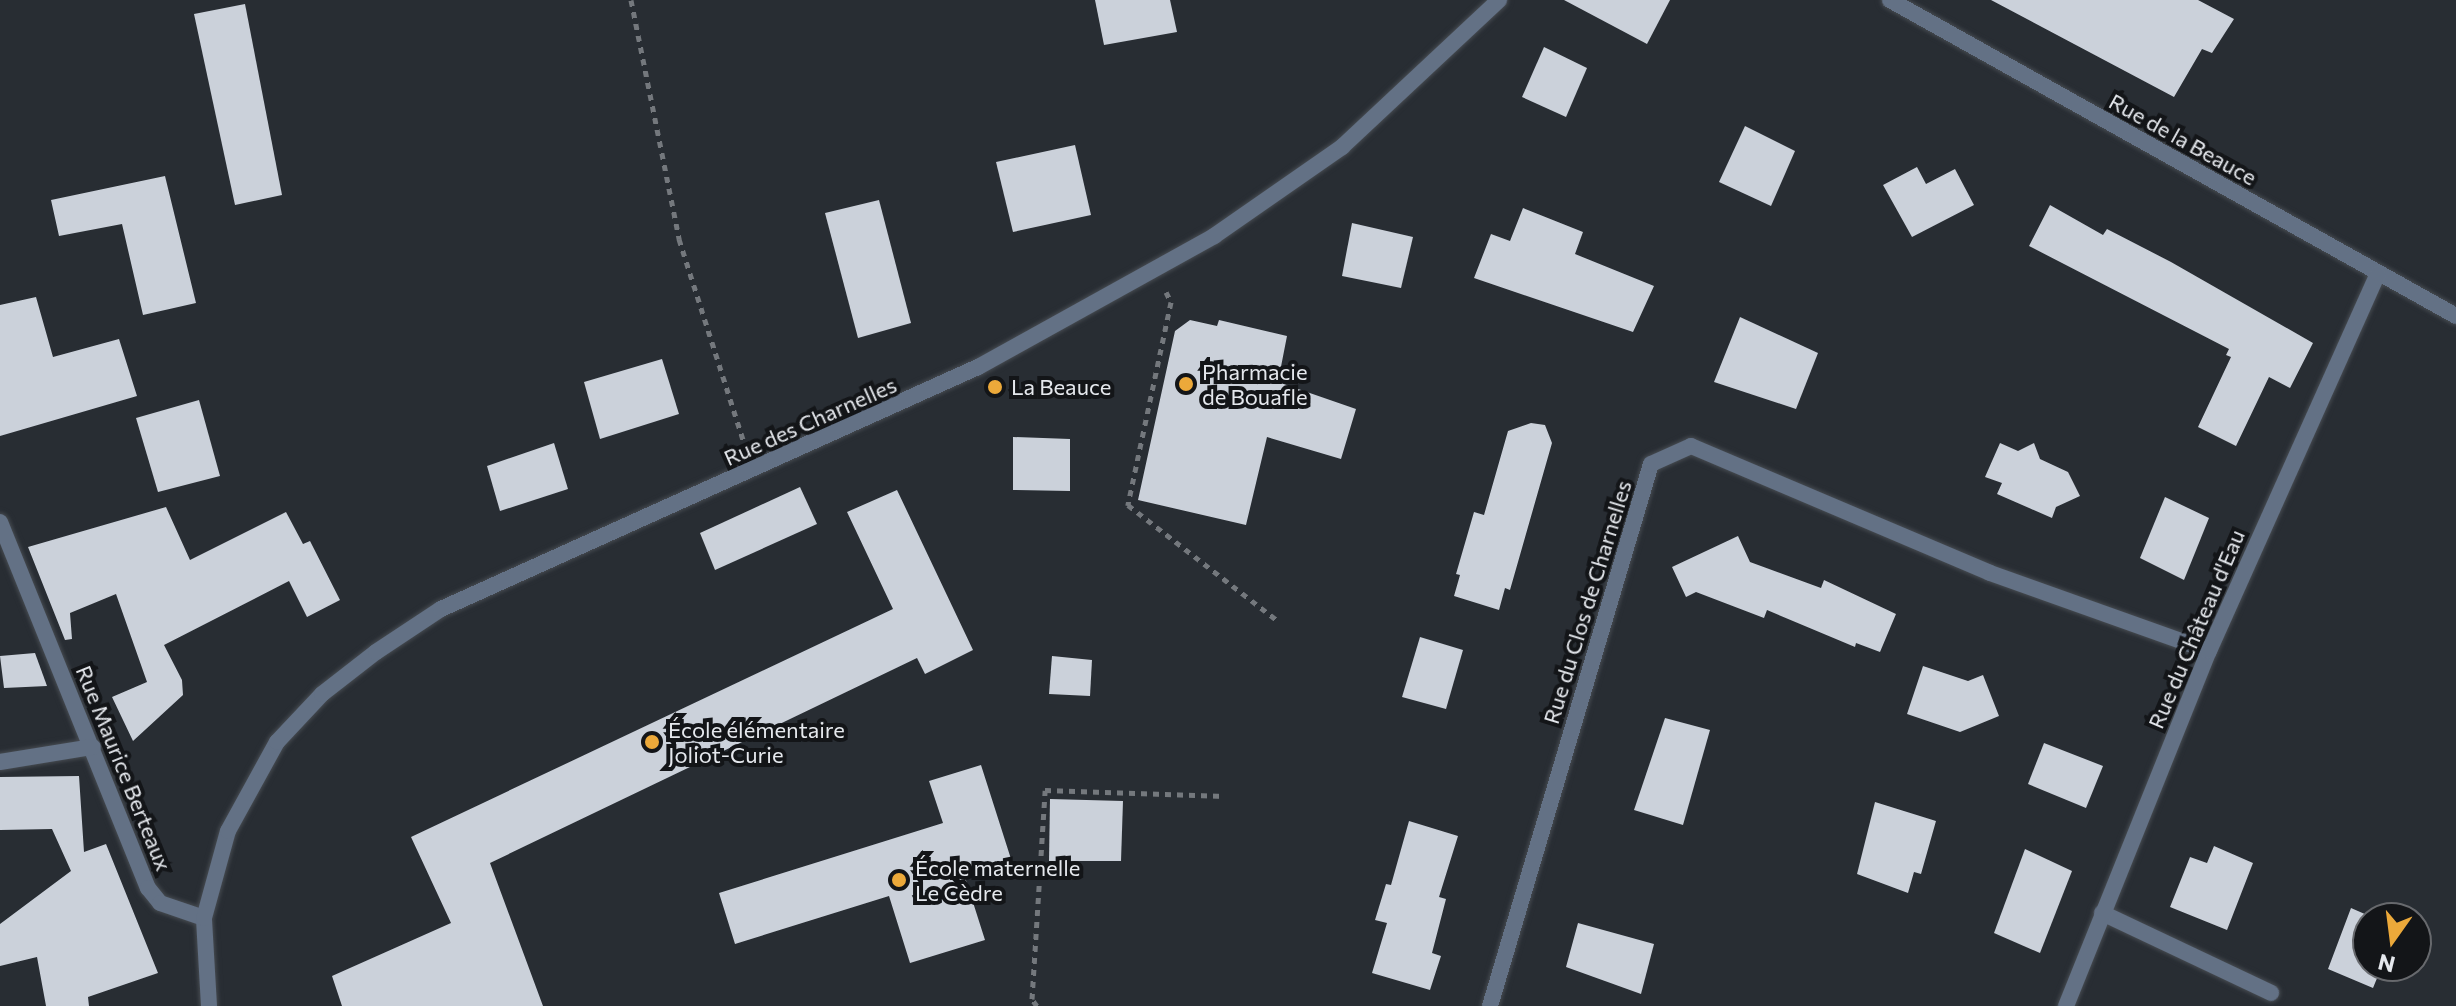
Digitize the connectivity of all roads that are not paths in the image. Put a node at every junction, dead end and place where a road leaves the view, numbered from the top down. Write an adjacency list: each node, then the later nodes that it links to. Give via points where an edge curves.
1 (1499, 0): 10 (street, Rue des Charnelles, via 1342,147 1214,236 978,367 441,609 322,694 277,742 215,863)
2 (1890, 0): 3 (street, Rue de la Beauce)
3 (2378, 274): 4 (street, Rue de la Beauce); 6 (street, Rue du Château d'Eau)
4 (2456, 316)
5 (0, 522): 7 (street, Rue Maurice Berteaux)
6 (2209, 651): 9 (street, Rue du Château d'Eau); 13 (street, Rue du Clos de Charnelles, via 1990,573 1691,446 1651,464)
7 (93, 747): 8 (street); 10 (street, Rue Maurice Berteaux, via 148,888 160,903)
8 (0, 762)
9 (2102, 913): 11 (street); 14 (street, Rue du Château d'Eau)
10 (204, 918): 12 (street)
11 (2271, 993)
12 (209, 1006)
13 (1490, 1006)
14 (2066, 1006)

